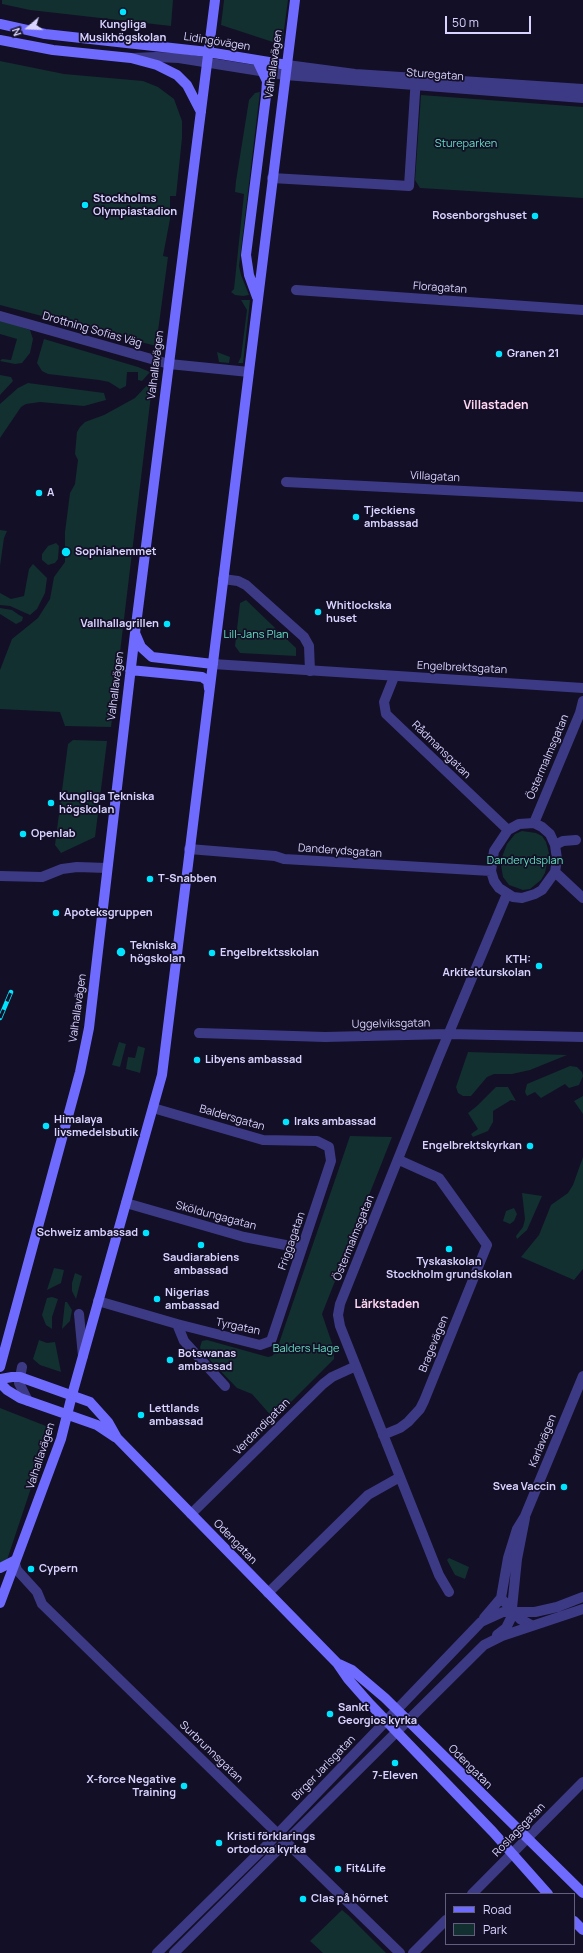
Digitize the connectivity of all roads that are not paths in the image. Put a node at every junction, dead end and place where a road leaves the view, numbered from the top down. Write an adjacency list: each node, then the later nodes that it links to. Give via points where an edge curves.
1 (215, 0): 5 (main road, Valhallavägen)
2 (295, 0): 9 (main road, Valhallavägen)
3 (0, 24): 5 (main road, Lidingövägen, via 45,34)
4 (0, 40): 6 (main road, Lidingövägen, via 53,50)
5 (208, 52): 7 (main road, Lidingövägen); 8 (main road, Valhallavägen)
6 (131, 58): 8 (street, Lidingövägen, via 156,56); 14 (main road, Lidingövägen, via 157,64 177,75 187,85)
7 (258, 62): 9 (main road, Lidingövägen); 10 (main road, Valhallavägen)
8 (207, 64): 10 (street, Lidingövägen); 14 (main road, Valhallavägen)
9 (286, 70): 10 (street, Lidingövägen); 11 (street, Sturegatan); 15 (main road, Valhallavägen)
10 (265, 73): 17 (main road, Valhallavägen, via 266,96 246,255 248,275)
11 (416, 81): 12 (street, Sturegatan); 13 (street, Sturegatan); 15 (street, via 409,186)
12 (583, 89)
13 (583, 98)
14 (201, 112): 20 (main road, Valhallavägen)
15 (272, 178): 17 (main road, Valhallavägen)
16 (296, 290): 18 (street, Floragatan)
17 (258, 298): 21 (main road, Valhallavägen)
18 (583, 310)
19 (0, 316): 20 (street, Drottning Sofias Väg)
20 (169, 364): 21 (street, Drottning Sofias Väg); 25 (main road, Valhallavägen)
21 (249, 372): 24 (main road, Valhallavägen)
22 (286, 482): 23 (street, Villagatan)
23 (583, 497)
24 (223, 579): 26 (main road, Valhallavägen); 28 (street, via 246,585 304,637 309,646)
25 (135, 633): 26 (main road, via 141,646 152,657); 27 (main road, Valhallavägen)
26 (213, 664): 28 (street); 31 (main road, Valhallavägen)
27 (130, 670): 31 (main road, via 202,677 208,681); 38 (main road, Valhallavägen)
28 (310, 671): 29 (street, Engelbrektsgatan)
29 (394, 677): 30 (street, Engelbrektsgatan); 34 (street, Rådmansgatan, via 384,702 386,714)
30 (583, 688)
31 (210, 689): 37 (main road, Valhallavägen)
32 (583, 701): 33 (street, Östermalmsgatan)
33 (534, 823): 34 (street, via 520,824); 36 (street, via 550,834)
34 (508, 830): 39 (street, via 494,851)
35 (576, 840): 36 (street)
36 (555, 845): 40 (street)
37 (189, 849): 39 (street, Danderydsgatan, via 275,856 284,859); 47 (main road, Valhallavägen, via 162,1075)
38 (107, 868): 41 (street, via 77,867 42,876); 58 (main road, Valhallavägen, via 88,1036)
39 (491, 871): 42 (street, via 496,885)
40 (555, 872): 42 (street, via 536,894 522,898); 43 (street)
41 (0, 876)
42 (507, 894): 45 (street, Östermalmsgatan)
43 (583, 898)
44 (199, 1033): 45 (street, Uggelviksgatan, via 325,1037)
45 (448, 1034): 46 (street, Uggelviksgatan); 49 (street, Östermalmsgatan)
46 (583, 1037)
47 (153, 1108): 48 (street, Baldersgatan, via 263,1140 317,1141); 50 (main road, Valhallavägen)
48 (329, 1147): 51 (street, Friggagatan, via 331,1161)
49 (399, 1160): 57 (street, Östermalmsgatan, via 340,1304 340,1326); 67 (street, Bragevägen, via 440,1178 487,1245 420,1409 400,1428)
50 (126, 1203): 51 (street, Sköldungagatan, via 244,1237); 52 (main road, Valhallavägen)
51 (301, 1248): 55 (street, Friggagatan)
52 (98, 1301): 54 (street, Tyrgatan); 56 (main road, Valhallavägen)
53 (79, 1314): 56 (street, Valhallavägen)
54 (177, 1324): 55 (street, Tyrgatan, via 260,1345); 63 (street, via 184,1342)
55 (271, 1341)
56 (83, 1356): 64 (main road, Valhallavägen)
57 (356, 1366): 67 (street, Östermalmsgatan); 70 (street, Verdandigatan, via 323,1384)
58 (0, 1367)
59 (583, 1376): 71 (street, Karlavägen)
60 (20, 1377): 61 (main road, Odengatan); 61 (street, via 22,1367); 64 (main road, Odengatan); 65 (street, via 20,1388)
61 (0, 1379)
62 (0, 1383): 65 (main road, Odengatan, via 6,1390)
63 (225, 1386)
64 (72, 1396): 66 (main road, Valhallavägen); 68 (main road, Odengatan, via 90,1402 108,1422)
65 (28, 1401): 66 (main road, Odengatan)
66 (67, 1415): 68 (main road, Odengatan, via 96,1426); 72 (main road, Valhallavägen, via 43,1491)
67 (382, 1435): 69 (street, Östermalmsgatan)
68 (117, 1438): 70 (main road, Odengatan)
69 (400, 1477): 74 (street, via 368,1495); 75 (street, Östermalmsgatan, via 439,1575)
70 (191, 1514): 74 (main road, Odengatan)
71 (525, 1516): 77 (street, Karlavägen, via 517,1529 508,1558); 80 (street, Karlavägen)
72 (14, 1562): 73 (main road); 78 (main road, Valhallavägen); 90 (street, Surbrunnsgatan, via 17,1570 37,1592 42,1604)
73 (0, 1568)
74 (268, 1592): 84 (main road, Odengatan)
75 (449, 1592)
76 (583, 1597): 80 (street, Birger Jarlsgatan, via 535,1612)
77 (501, 1598): 80 (street); 81 (street, Karlavägen)
78 (0, 1603)
79 (583, 1609): 82 (street)
80 (512, 1612): 81 (street, Birger Jarlsgatan, via 495,1614); 82 (street); 83 (street, Karlavägen, via 510,1623)
81 (481, 1622): 85 (street, Birger Jarlsgatan)
82 (531, 1625): 83 (street)
83 (489, 1640): 87 (street)
84 (337, 1662): 85 (main road, Odengatan, via 352,1670); 86 (main road, Odengatan, via 348,1679)
85 (396, 1710): 86 (street, Birger Jarlsgatan); 87 (main road, Odengatan)
86 (386, 1721): 88 (main road, Odengatan); 90 (street, Birger Jarlsgatan)
87 (407, 1721): 88 (street); 91 (main road, Odengatan)
88 (396, 1732): 92 (street); 93 (main road, Odengatan, via 494,1832)
89 (583, 1782): 91 (street, Roslagsgatan)
90 (277, 1834): 92 (street, Surbrunnsgatan); 100 (street, Birger Jarlsgatan)
91 (527, 1839): 93 (street, Roslagsgatan); 96 (main road, Odengatan)
92 (286, 1841): 101 (street); 102 (street, Surbrunnsgatan)
93 (512, 1854): 94 (street, Roslagsgatan); 95 (main road, Odengatan)
94 (473, 1893)
95 (547, 1893)
96 (583, 1893)
97 (445, 1921): 103 (street)
98 (575, 1921): 99 (main road)
99 (583, 1930)
100 (157, 1953)
101 (174, 1953)
102 (400, 1953)
103 (413, 1953)

